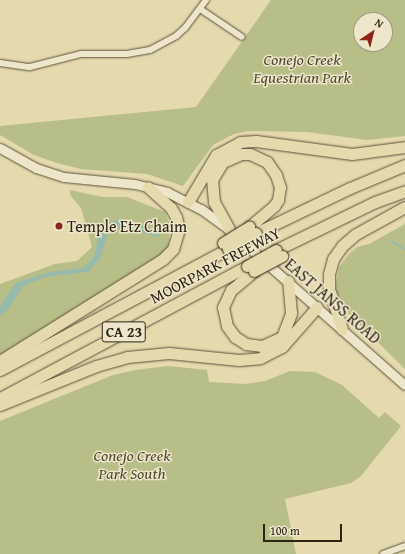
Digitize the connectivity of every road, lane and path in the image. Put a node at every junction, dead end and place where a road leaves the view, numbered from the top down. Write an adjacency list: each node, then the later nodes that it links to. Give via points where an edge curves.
1 (206, 0): 2 (street)
2 (200, 9): 3 (street); 4 (street, via 176,36 150,50 121,54 81,54 30,67)
3 (242, 37)
4 (0, 63)
5 (405, 147): 10 (highway, via 352,154 256,140 240,142 216,155)
6 (0, 148): 8 (main road, EAST JANSS ROAD, via 36,168 64,177)
7 (405, 165): 13 (highway, MOORPARK FREEWAY / CA 23)
8 (148, 187): 10 (main road, EAST JANSS ROAD); 18 (highway, via 171,208 176,217 179,230 173,249 163,259)
9 (400, 192): 14 (highway, MOORPARK FREEWAY / CA 23, bridge)
10 (188, 202): 12 (main road, EAST JANSS ROAD)
11 (405, 207): 17 (highway, via 356,234 342,246 333,259 329,289)
12 (229, 229): 13 (highway, via 214,202 212,180 224,162 241,154 250,154 267,162 280,187 278,200); 15 (main road, EAST JANSS ROAD)
13 (253, 230): 19 (highway, MOORPARK FREEWAY / CA 23, bridge)
14 (251, 269): 15 (highway, via 231,290 224,306 227,326 234,337 246,344 262,346 282,337 291,313); 21 (highway, MOORPARK FREEWAY / CA 23)
15 (288, 281): 16 (main road, EAST JANSS ROAD)
16 (317, 307): 17 (main road, EAST JANSS ROAD); 22 (highway, via 286,344 260,358 239,360 169,353 127,357 96,366)
17 (342, 329): 20 (main road, EAST JANSS ROAD)
18 (0, 361)
19 (0, 370)
20 (405, 385)
21 (0, 398)
22 (0, 405)
23 (405, 546): 24 (street)
24 (383, 554)

